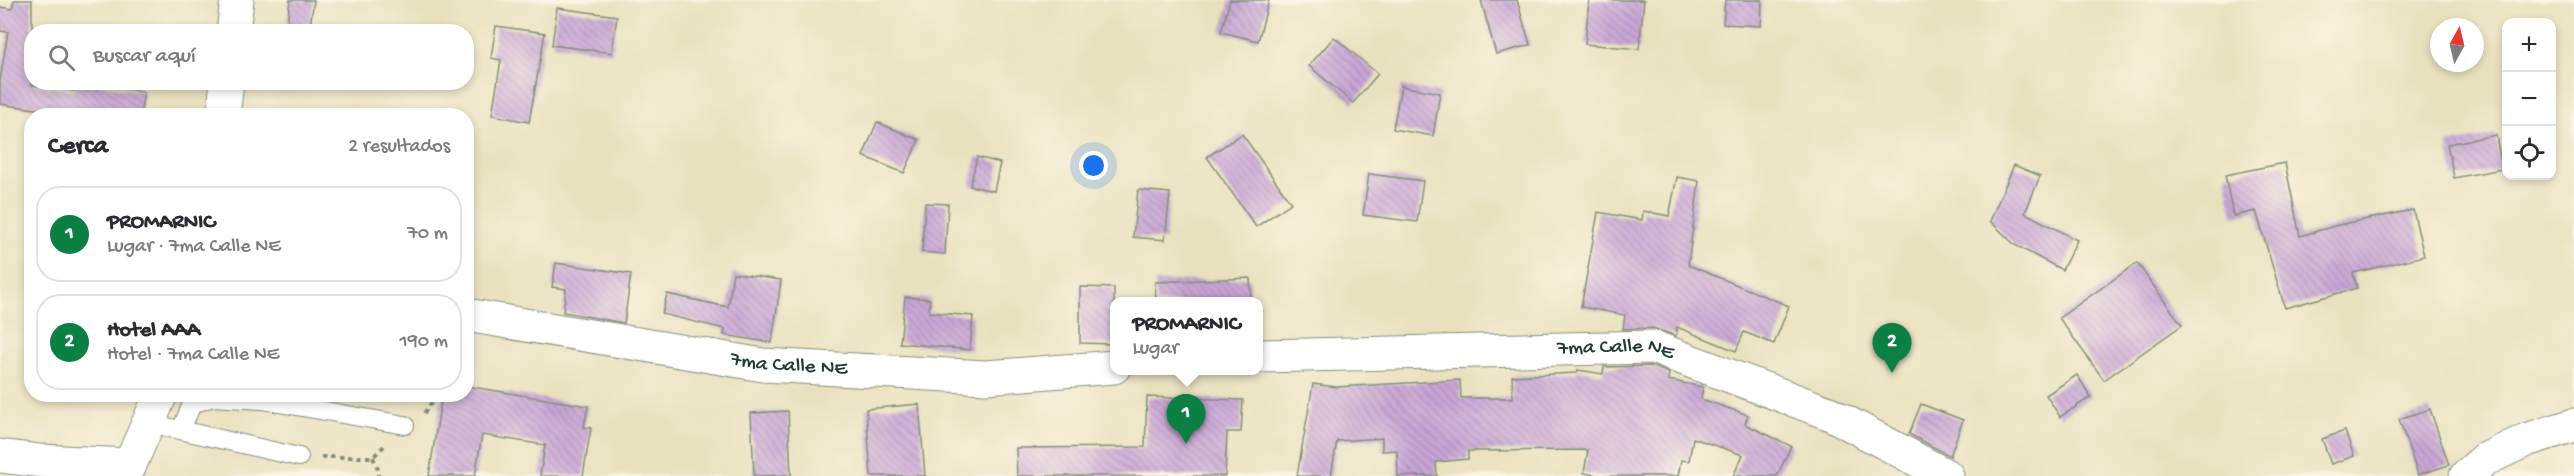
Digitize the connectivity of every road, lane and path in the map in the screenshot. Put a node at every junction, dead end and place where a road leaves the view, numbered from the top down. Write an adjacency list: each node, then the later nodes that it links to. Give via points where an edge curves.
1 (237, 0): 2 (street)
2 (234, 24)
3 (226, 90): 4 (street)
4 (224, 108)
5 (474, 316): 7 (street, 7ma Calle NE, via 763,365 986,377)
6 (1263, 356): 20 (street, 7ma Calle NE, via 1653,347 1832,414)
7 (1110, 367)
8 (199, 402): 13 (lane, via 192,404)
9 (278, 402): 11 (lane)
10 (155, 409): 13 (lane); 18 (street)
11 (405, 425)
12 (2574, 425): 21 (street, via 2526,440 2484,460)
13 (181, 430): 15 (lane)
14 (0, 456): 17 (street)
15 (299, 457)
16 (373, 457): 19 (path)
17 (43, 469): 18 (street)
18 (127, 470)
19 (378, 475)
20 (1947, 476)
21 (2466, 476)

